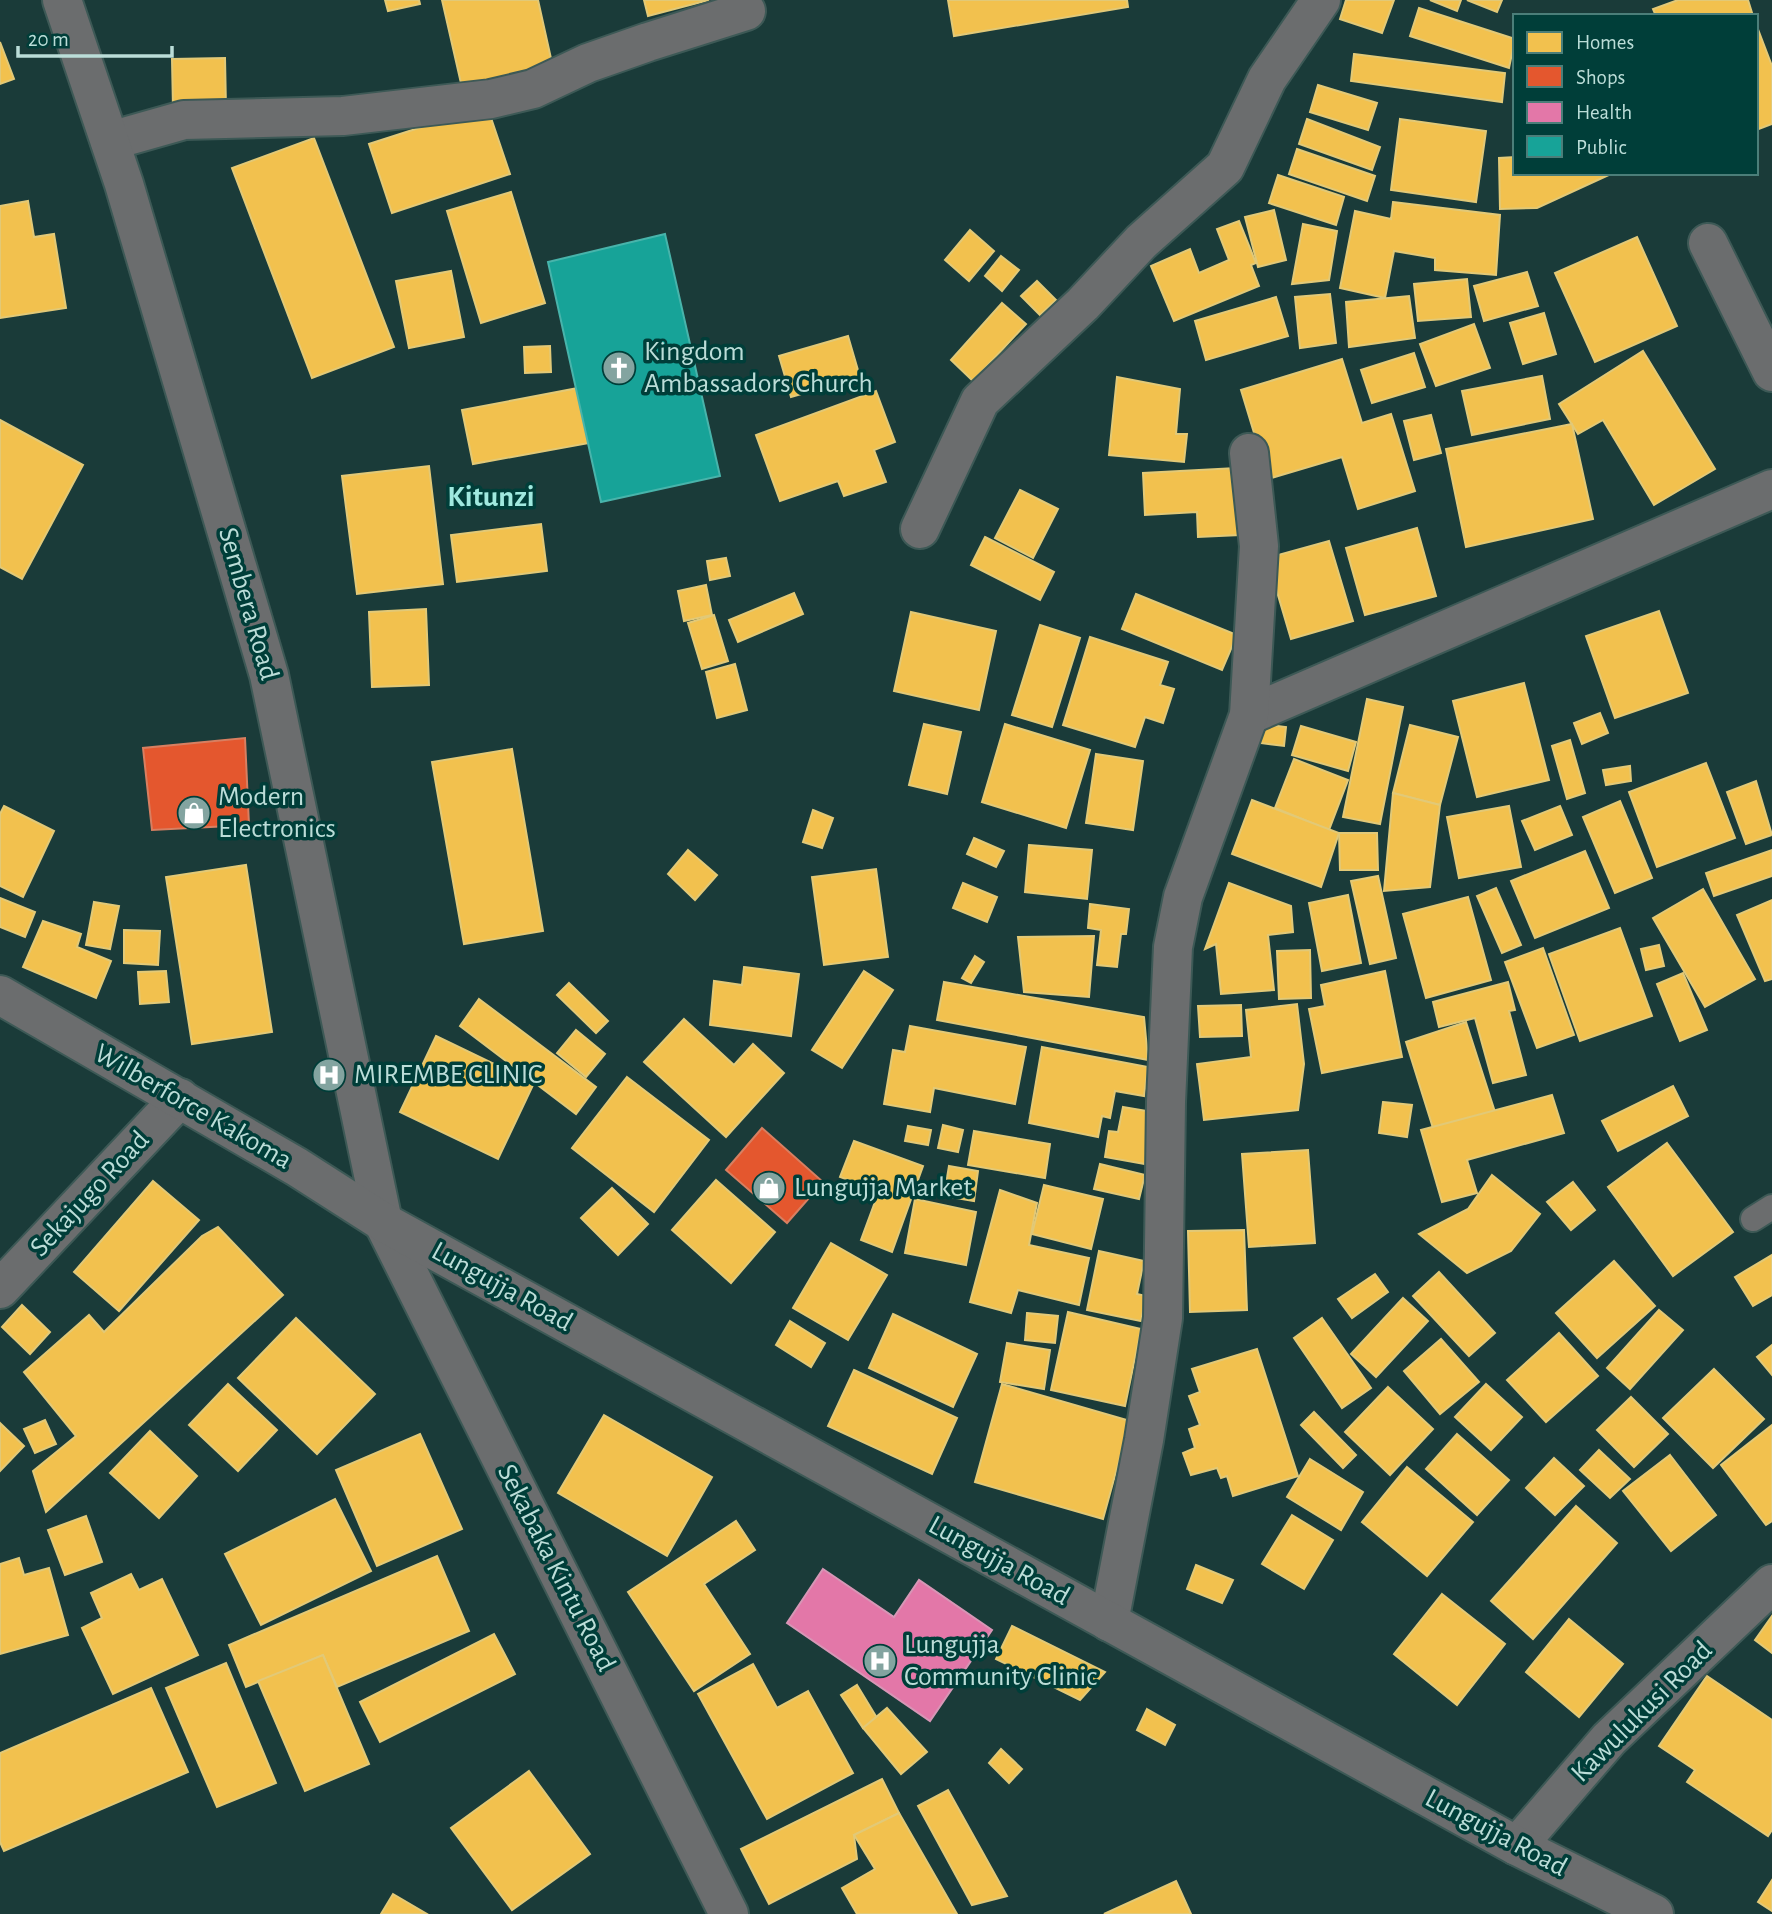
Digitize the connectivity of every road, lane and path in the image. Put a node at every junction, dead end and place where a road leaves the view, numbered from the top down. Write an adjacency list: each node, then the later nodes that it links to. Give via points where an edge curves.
1 (62, 0): 4 (street, Sembera Road)
2 (1321, 0): 9 (street, via 1267,79 1225,167 980,401)
3 (746, 11): 4 (street, via 589,62 533,89 491,99 344,116 184,120)
4 (110, 141): 13 (street, Sembera Road, via 269,675)
5 (1708, 243): 6 (street)
6 (1772, 372)
7 (1249, 453): 10 (street, via 1259,546)
8 (1772, 489): 10 (street)
9 (920, 529)
10 (1249, 715): 16 (street, via 1184,897 1173,947 1163,1318)
11 (0, 995): 12 (street, Wilberforce Kakoma)
12 (180, 1098): 13 (street, Wilberforce Kakoma); 14 (street, Sekajugo Road)
13 (383, 1222): 16 (street, Lungujja Road); 18 (street, Sekabaka Kintu Road)
14 (0, 1289)
15 (1772, 1584): 17 (street, Kawulukusi Road, via 1609,1739)
16 (1109, 1622): 17 (street, Lungujja Road)
17 (1517, 1846): 19 (street, Lungujja Road)
18 (729, 1914)
19 (1654, 1914)

